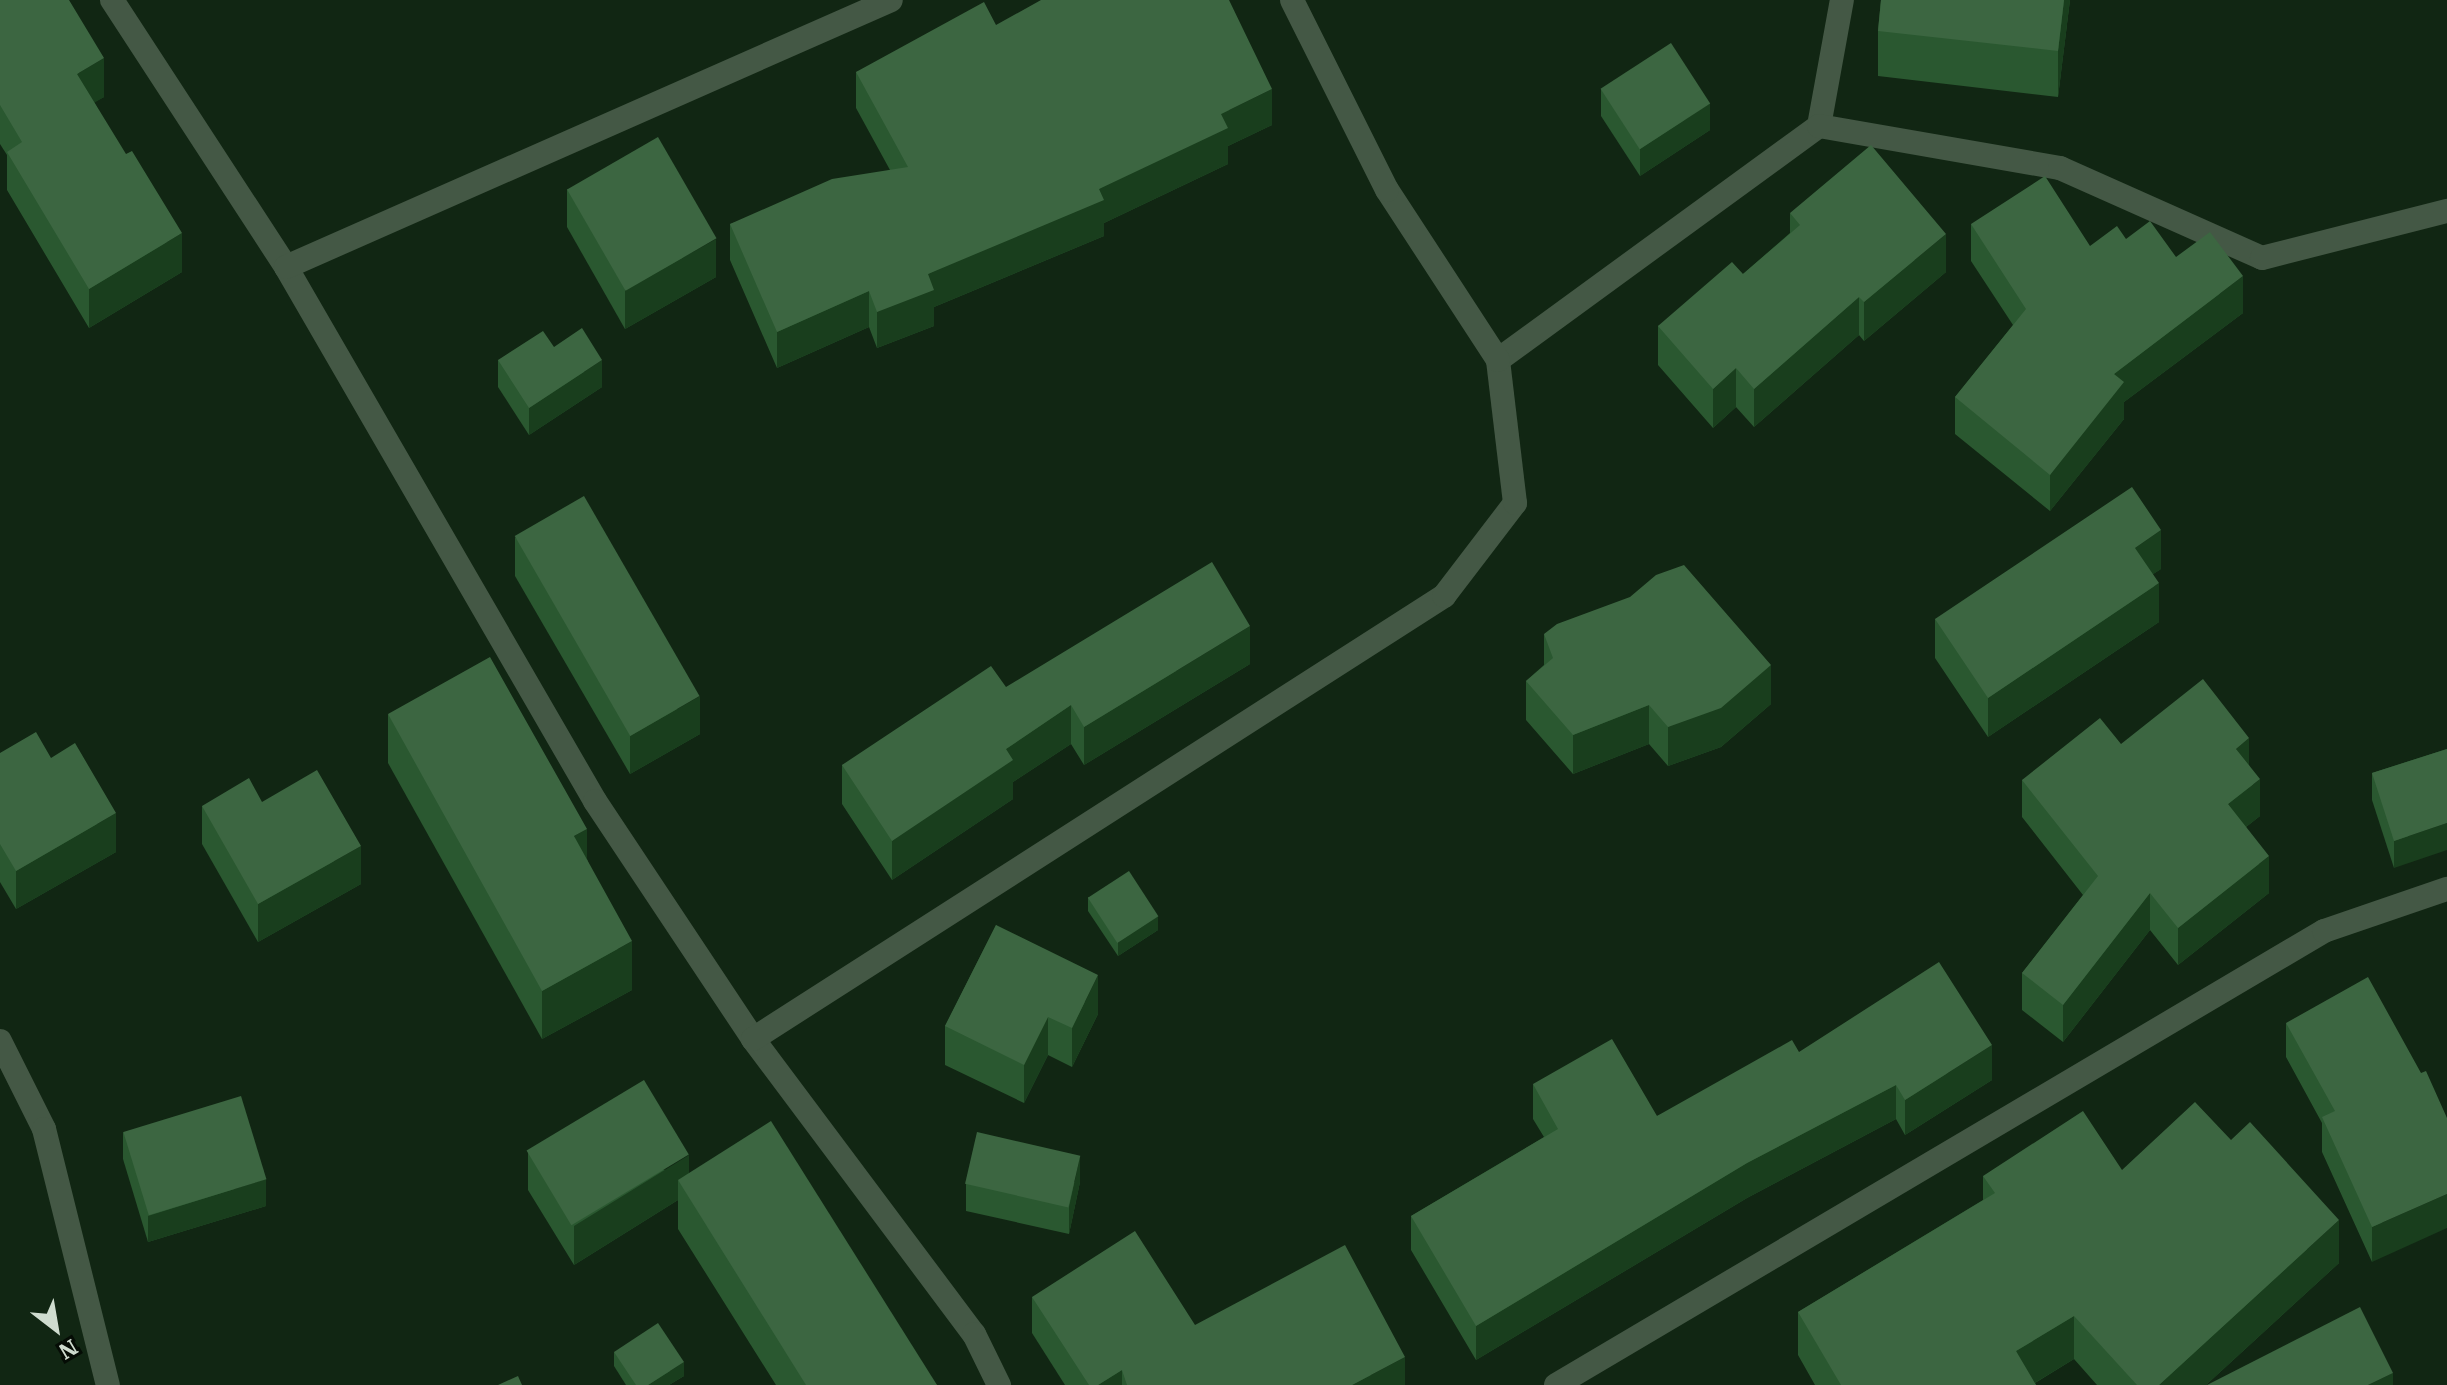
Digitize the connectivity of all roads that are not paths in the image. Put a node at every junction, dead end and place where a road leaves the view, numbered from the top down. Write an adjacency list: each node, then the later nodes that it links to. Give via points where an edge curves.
1 (112, 0): 7 (street)
2 (891, 0): 7 (street)
3 (1292, 0): 8 (street, via 1387,190)
4 (1842, 0): 5 (street)
5 (1819, 126): 6 (street, via 2060,168 2262,258); 8 (street)
6 (2447, 211)
7 (286, 267): 10 (street, via 595,801)
8 (1498, 360): 10 (street, via 1515,503 1444,596)
9 (2447, 889): 14 (street, via 2324,931)
10 (753, 1039): 13 (street, via 974,1334)
11 (0, 1041): 12 (street, via 44,1129)
12 (108, 1385)
13 (999, 1385)
14 (1556, 1385)

